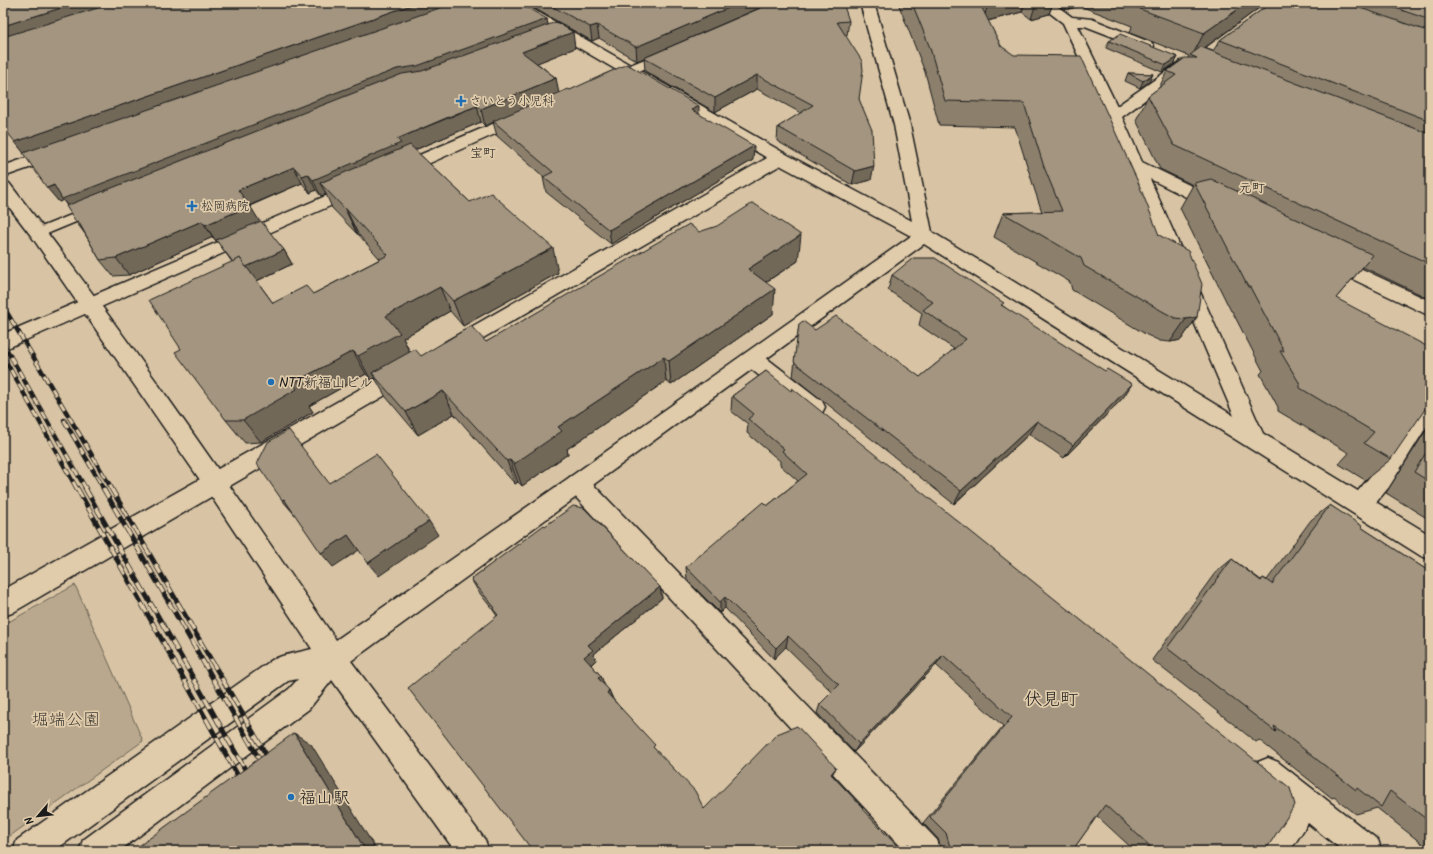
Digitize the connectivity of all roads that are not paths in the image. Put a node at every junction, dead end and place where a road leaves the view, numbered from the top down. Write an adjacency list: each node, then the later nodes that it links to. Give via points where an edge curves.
1 (512, 3): 8 (street, via 554,34)
2 (867, 3): 20 (street, via 902,125)
3 (1044, 3): 4 (street)
4 (1069, 21): 6 (street, via 1087,22); 11 (street)
5 (685, 46): 8 (street)
6 (1159, 51)
7 (1191, 62): 11 (street)
8 (628, 70): 9 (street); 13 (street)
9 (592, 86)
10 (541, 108): 22 (street)
11 (1114, 116): 14 (street)
12 (71, 148): 15 (street)
13 (780, 158): 20 (street); 29 (street)
14 (1137, 166): 18 (street); 28 (street)
15 (3, 172)
16 (3, 187): 19 (street)
17 (104, 206): 19 (lane)
18 (1230, 211)
19 (38, 233): 22 (street)
20 (924, 235): 25 (street); 28 (street)
21 (1316, 253): 23 (street)
22 (89, 304): 24 (street); 29 (street)
23 (1430, 309)
24 (3, 342)
25 (754, 359): 27 (street); 30 (street)
26 (1430, 404): 31 (street, via 1381,480)
27 (834, 423)
28 (1254, 438): 31 (street)
29 (216, 483): 33 (street); 34 (street)
30 (578, 484): 34 (street); 40 (street)
31 (1361, 504): 32 (street)
32 (1430, 548)
33 (3, 604)
34 (333, 658): 37 (street, via 282,669); 38 (street, via 298,699); 39 (street)
35 (1248, 756): 36 (street)
36 (1304, 801): 41 (street); 42 (street)
37 (28, 851)
38 (94, 851)
39 (474, 851)
40 (926, 851)
41 (1273, 851)
42 (1367, 851)

